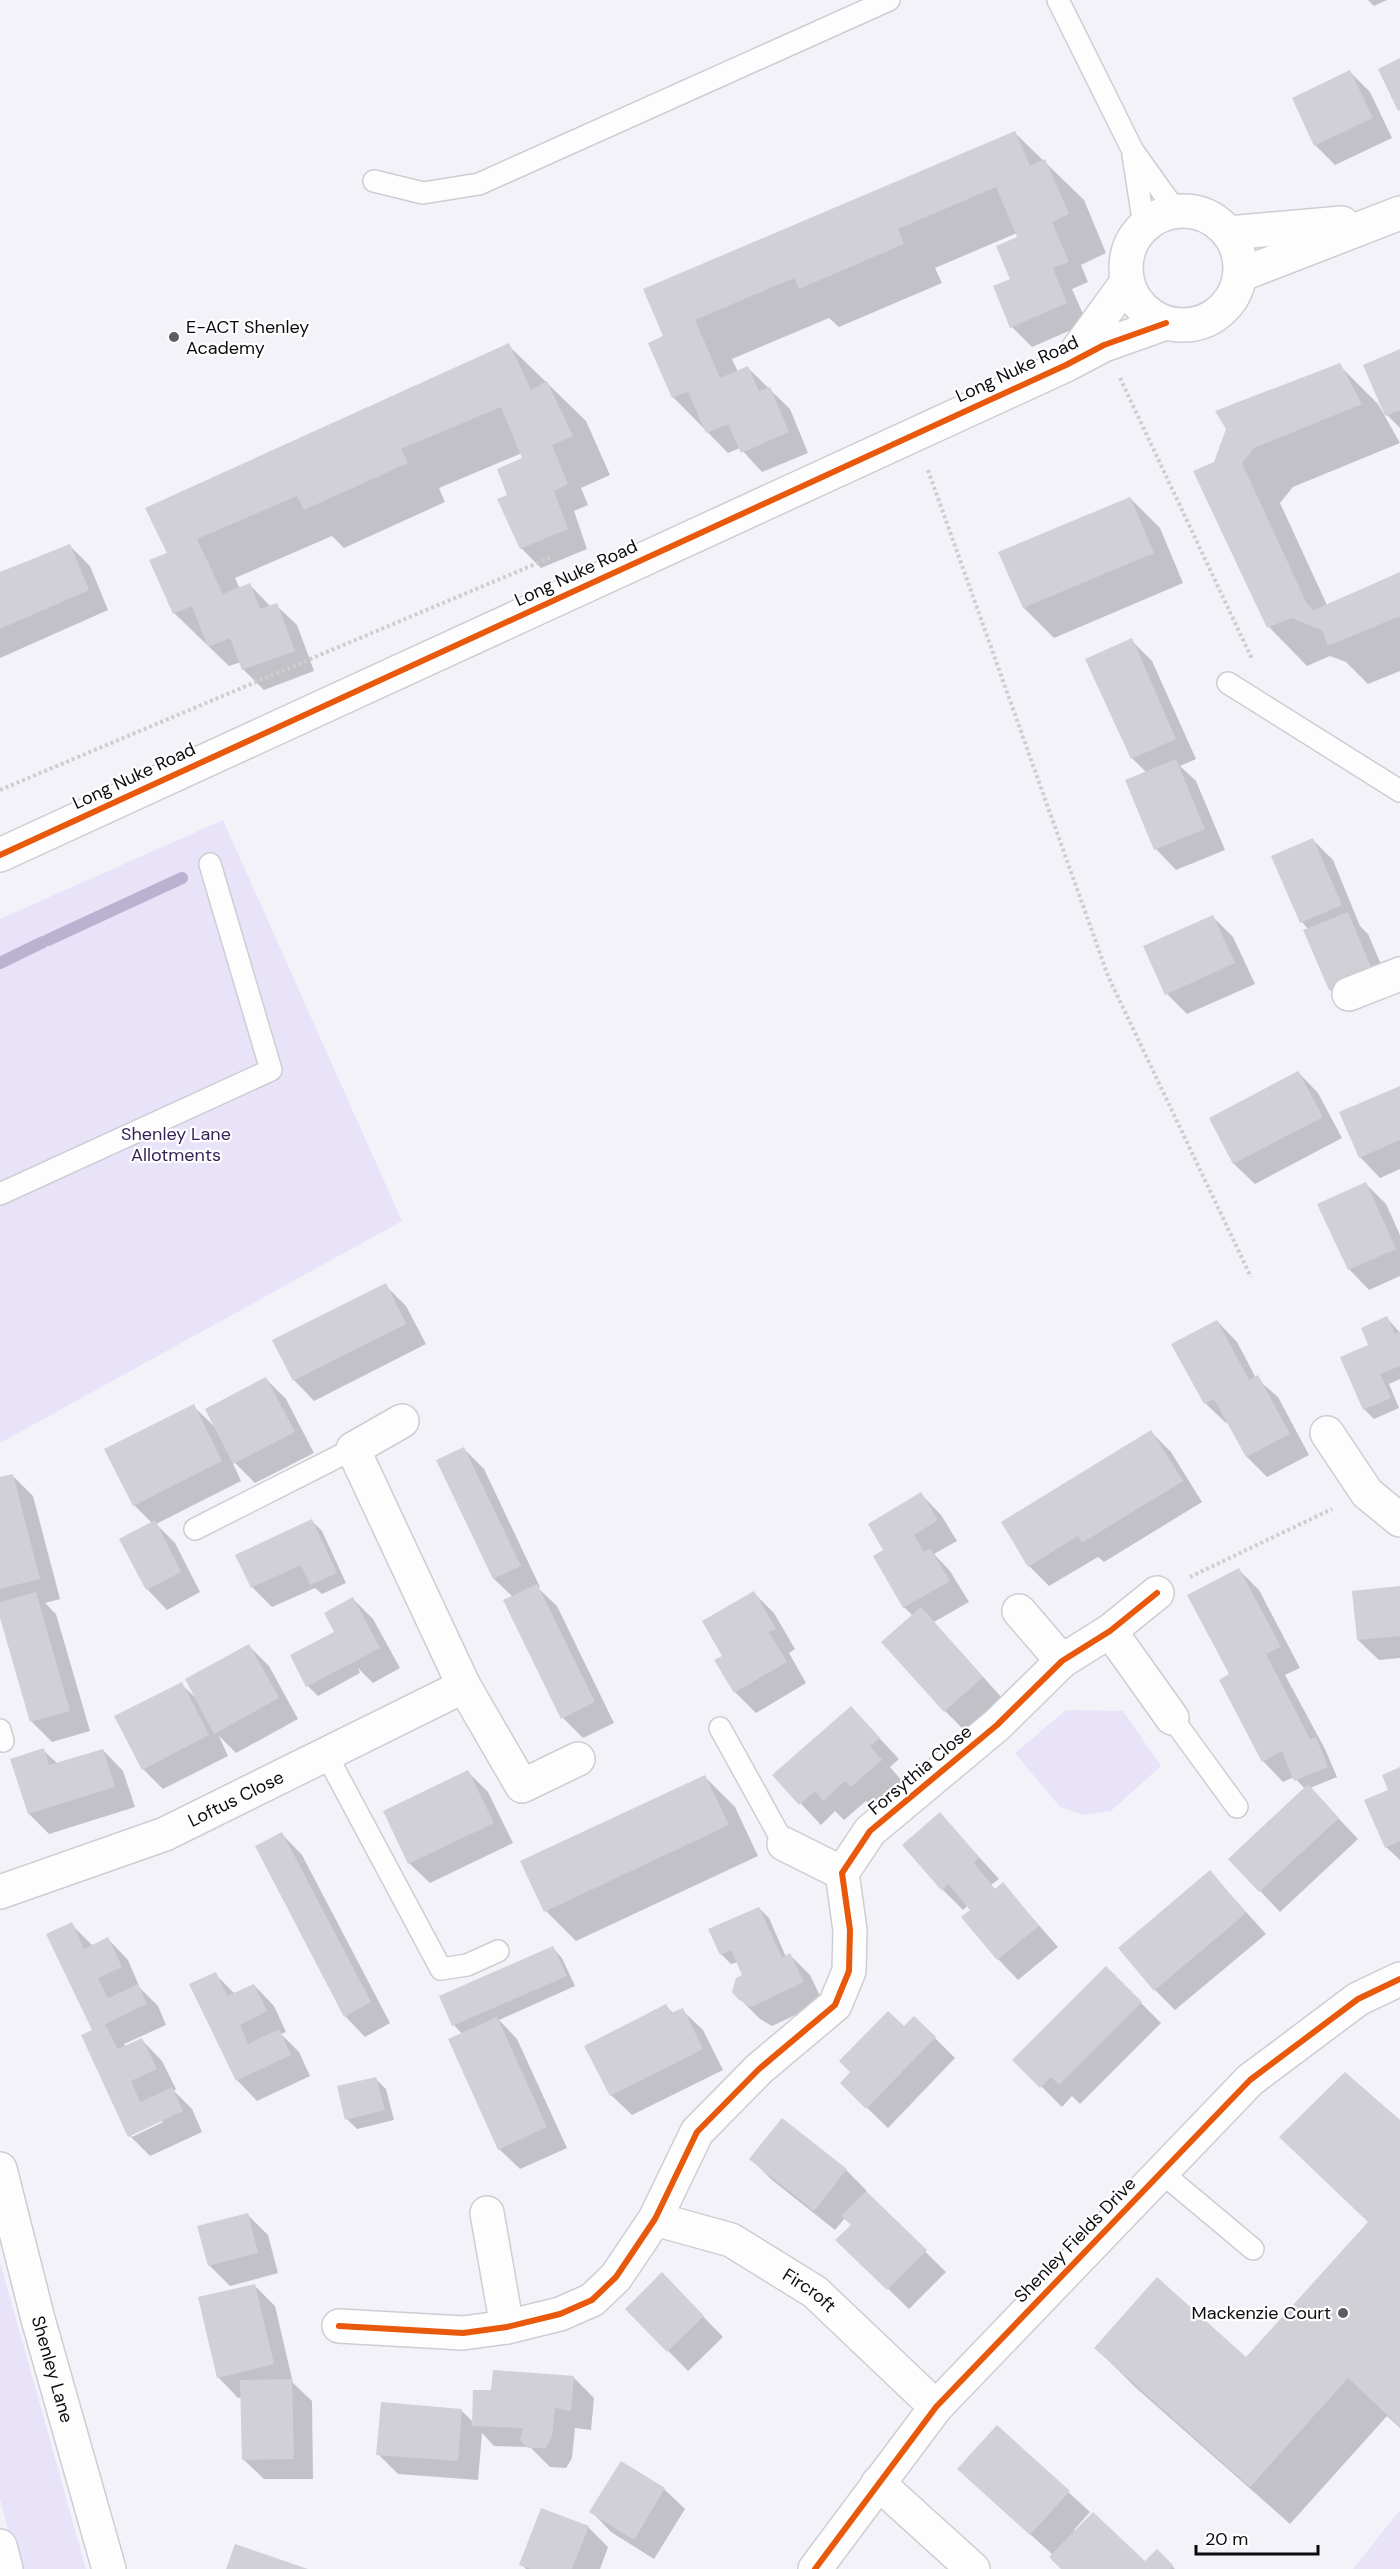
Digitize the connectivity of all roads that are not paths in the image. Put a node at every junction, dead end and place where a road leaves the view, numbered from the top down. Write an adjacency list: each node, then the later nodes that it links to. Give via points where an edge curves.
1 (889, 0): 4 (lane, via 479,184 423,194)
2 (1058, 0): 3 (lane)
3 (1133, 151): 5 (lane); 7 (lane)
4 (374, 182)
5 (1176, 211): 7 (street); 8 (street, via 1196,212 1214,220)
6 (1391, 216): 8 (street); 9 (street)
7 (1144, 226): 10 (street, via 1127,252)
8 (1228, 233): 9 (street, via 1240,261)
9 (1240, 275): 11 (street, Long Nuke Road, via 1234,295 1222,310 1205,321)
10 (1127, 282): 11 (street, via 1135,300 1149,315); 12 (street, Long Nuke Road)
11 (1166, 323): 12 (street, Long Nuke Road, via 1104,345)
12 (1066, 365): 15 (street, Long Nuke Road)
13 (1228, 683): 14 (lane)
14 (1400, 791)
15 (0, 855)
16 (210, 864): 19 (lane, via 271,1070)
17 (1400, 974): 18 (street)
18 (1349, 994)
19 (0, 1194)
20 (402, 1421): 22 (street)
21 (1327, 1433): 23 (street, via 1367,1493)
22 (353, 1449): 24 (lane); 29 (street)
23 (1400, 1520)
24 (195, 1529)
25 (1157, 1593): 27 (street, Forsythia Close)
26 (1019, 1611): 28 (street)
27 (1110, 1631): 28 (street, Forsythia Close); 30 (street)
28 (1062, 1660): 36 (street, Forsythia Close, via 997,1725 870,1832)
29 (464, 1686): 32 (street, Loftus Close); 33 (street, via 522,1786)
30 (1172, 1718): 34 (lane)
31 (720, 1728): 35 (lane)
32 (326, 1754): 37 (street, Loftus Close, via 165,1834); 38 (lane, via 441,1969 467,1965)
33 (578, 1759)
34 (1238, 1808)
35 (784, 1844): 36 (street)
36 (842, 1872): 43 (street, via 850,1930 849,1971 835,2005 759,2069 698,2132)
37 (0, 1892)
38 (498, 1951)
39 (1400, 1979): 41 (street, Shenley Fields Drive, via 1358,1999 1250,2080)
40 (0, 2169): 51 (street, Shenley Lane)
41 (1161, 2172): 44 (lane); 47 (street, Shenley Fields Drive)
42 (487, 2213): 46 (street)
43 (655, 2219): 46 (street, via 616,2277 592,2300 560,2314); 47 (street, Fircroft, via 731,2240 815,2292)
44 (1254, 2249)
45 (339, 2326): 46 (street, via 463,2333)
46 (507, 2327)
47 (936, 2407): 48 (street, Shenley Fields Drive)
48 (878, 2483): 52 (street, Shenley Fields Drive); 53 (street)
49 (0, 2546): 50 (street)
50 (6, 2569)
51 (109, 2569)
52 (815, 2569)
53 (973, 2569)

